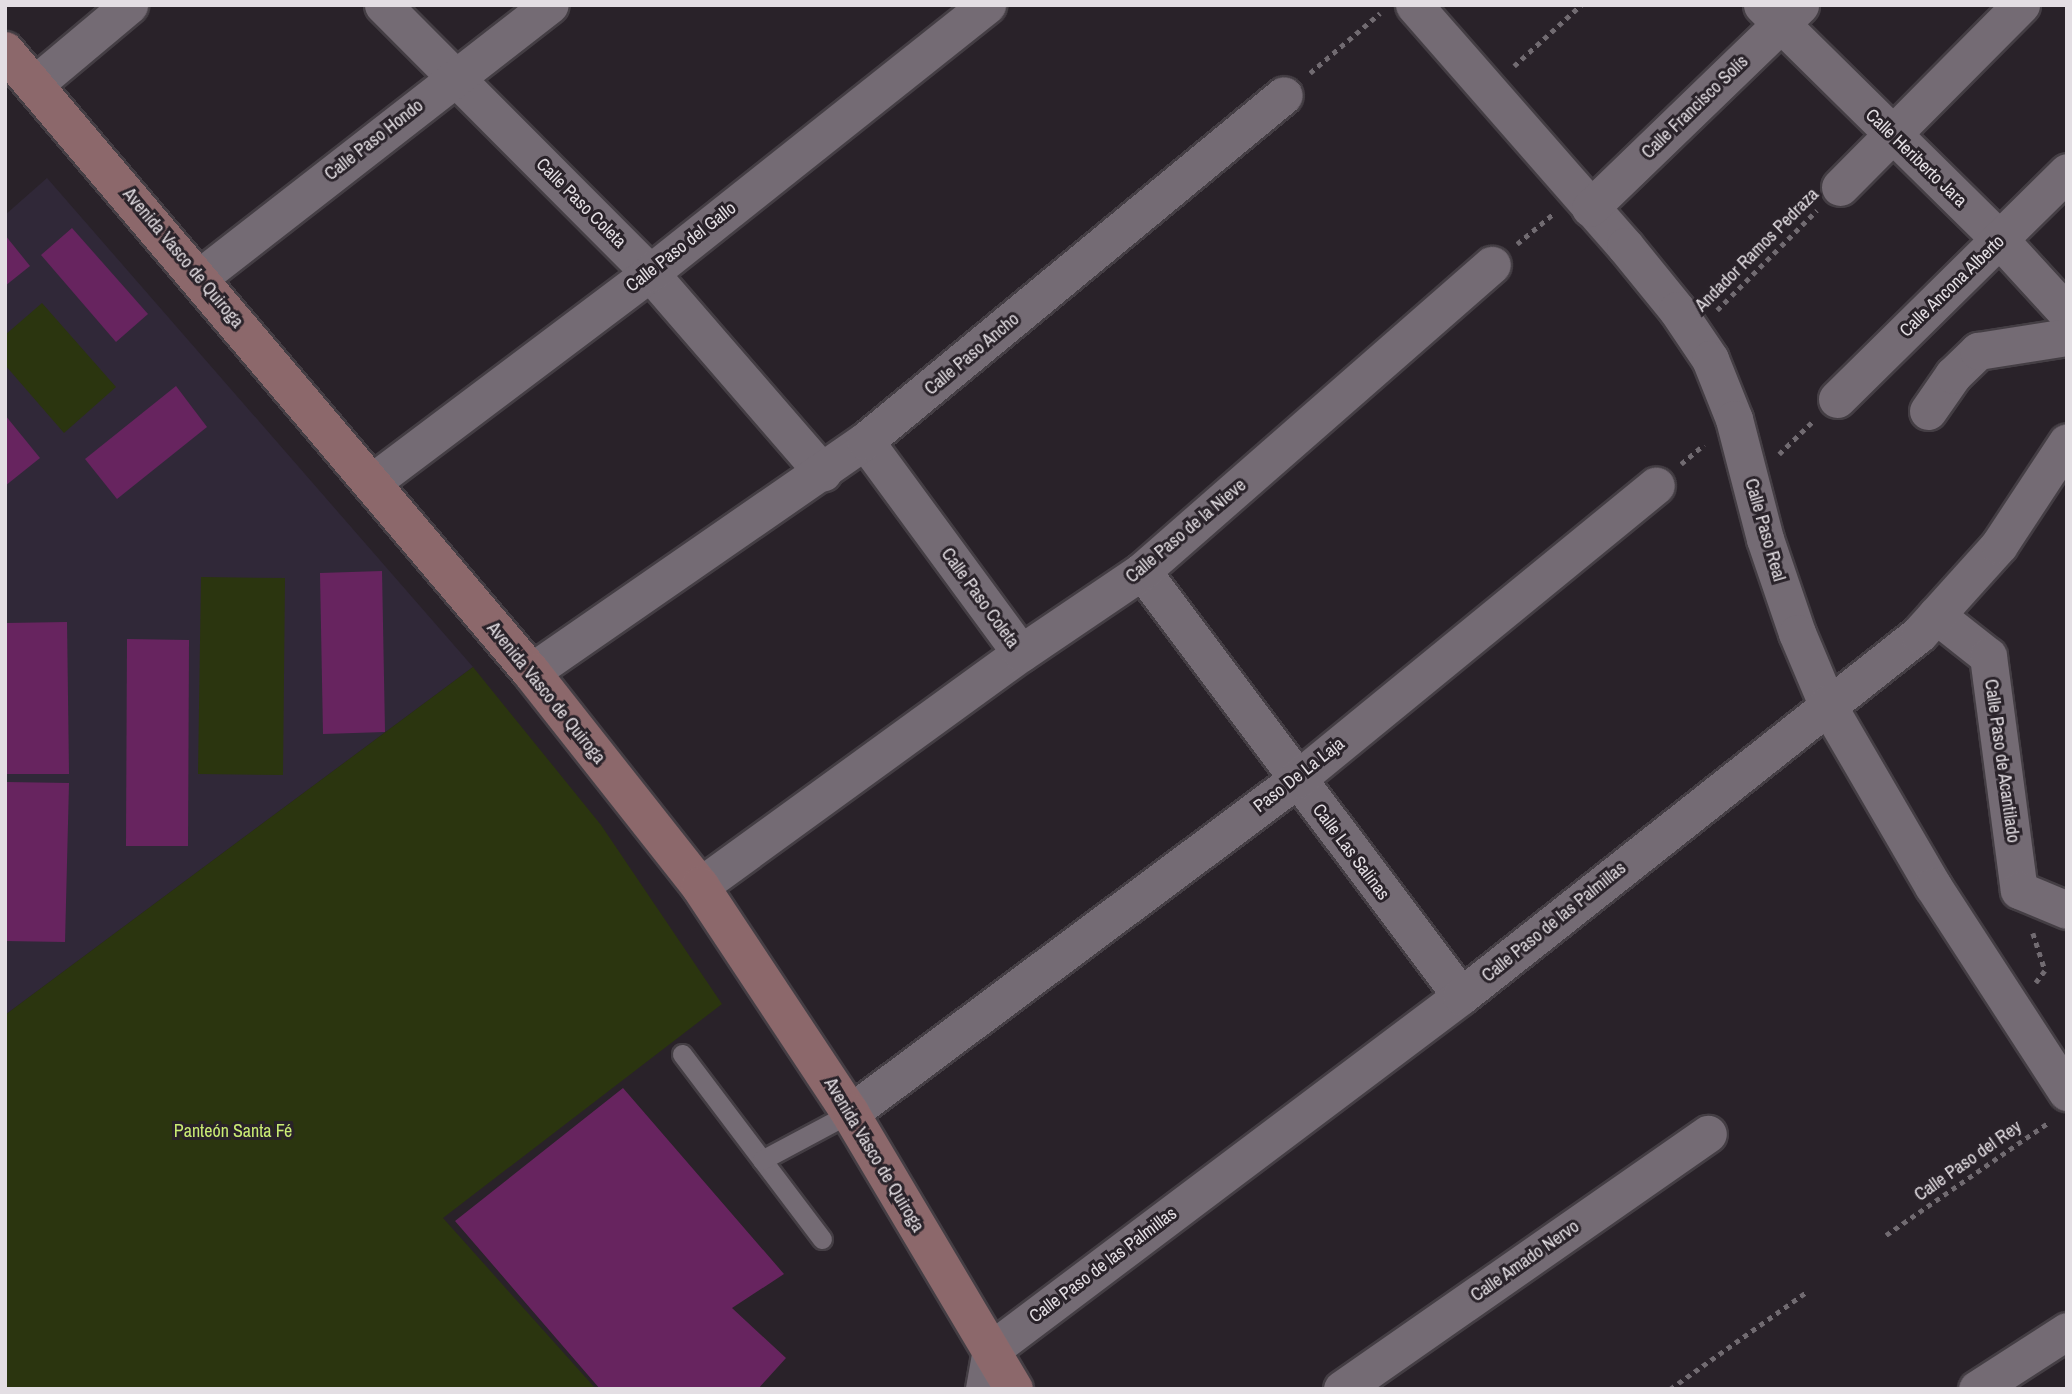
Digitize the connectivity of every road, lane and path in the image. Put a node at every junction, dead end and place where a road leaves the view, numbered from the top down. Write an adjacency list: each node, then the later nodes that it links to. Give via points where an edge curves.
1 (129, 5): 12 (street)
2 (383, 5): 11 (street, Calle Paso Coleta)
3 (550, 5): 11 (street, Calle Paso Hondo)
4 (988, 5): 21 (street, Calle Paso del Gallo)
5 (1389, 5): 14 (path)
6 (1413, 5): 13 (street, Calle Paso Real)
7 (1581, 5): 13 (path)
8 (2021, 5): 15 (street)
9 (1781, 12): 15 (street, Calle Heriberto Jara); 18 (street, Calle Francisco Solís)
10 (5, 51): 12 (main road, Avenida Vasco de Quiroga)
11 (456, 76): 21 (street, Calle Paso Coleta); 22 (street, Calle Paso Hondo)
12 (35, 85): 22 (main road, Avenida Vasco de Quiroga)
13 (1489, 90): 18 (street, Calle Paso Real)
14 (1284, 95): 29 (street, Calle Paso Ancho)
15 (1893, 136): 17 (street); 19 (street, Calle Heriberto Jara)
16 (2067, 172): 19 (street, Calle Ancona Alberto)
17 (1840, 187): 24 (path, Andador Ramos Pedraza)
18 (1585, 201): 20 (path); 24 (street, Calle Paso Real)
19 (2000, 240): 23 (street, Calle Heriberto Jara); 26 (street, Calle Ancona Alberto)
20 (1492, 265): 35 (street, Calle Paso de la Nieve)
21 (650, 272): 31 (street, Calle Paso Coleta); 33 (street, Calle Paso del Gallo)
22 (200, 277): 33 (main road, Avenida Vasco de Quiroga)
23 (2067, 313)
24 (1693, 333): 28 (street, Calle Paso Real, via 1710,359)
25 (2067, 337): 27 (street, via 1978,351 1953,374)
26 (1837, 399): 32 (path)
27 (1928, 411)
28 (1734, 419): 32 (street, Calle Paso Real); 34 (path)
29 (865, 441): 31 (street, Calle Paso Ancho); 37 (street, Calle Paso Coleta)
30 (2067, 442): 36 (street, Calle Paso de las Palmillas, via 1999,545)
31 (823, 473): 38 (street, Calle Paso Ancho)
32 (1751, 481): 39 (street, Calle Paso Real, via 1765,539)
33 (371, 483): 38 (main road, Avenida Vasco de Quiroga)
34 (1656, 485): 40 (street, Paso De La Laja)
35 (1142, 571): 37 (street, Calle Paso de la Nieve); 40 (street, Calle Las Salinas)
36 (1936, 615): 39 (street, Calle Paso de las Palmillas, via 1919,634); 42 (street, Calle Paso de Acantilado, via 1988,656)
37 (1021, 653): 41 (street, Calle Paso de la Nieve)
38 (531, 672): 41 (main road, Avenida Vasco de Quiroga)
39 (1827, 704): 44 (street, Calle Paso de las Palmillas); 45 (street, Calle Paso Real, via 1933,886)
40 (1296, 780): 44 (street, Calle Las Salinas); 48 (street, Paso De La Laja)
41 (699, 886): 48 (main road, Avenida Vasco de Quiroga)
42 (2019, 890): 43 (street); 45 (path, via 2045,971)
43 (2067, 910)
44 (1461, 996): 55 (street, Calle Paso de las Palmillas)
45 (2014, 1011): 47 (street, Calle Paso Real)
46 (682, 1054): 50 (lane)
47 (2061, 1105): 51 (path, Calle Paso del Rey)
48 (850, 1113): 50 (lane); 55 (main road, Avenida Vasco de Quiroga)
49 (1708, 1134): 58 (street, Calle Amado Nervo)
50 (762, 1160): 52 (lane)
51 (1885, 1235)
52 (822, 1239)
53 (1808, 1291): 59 (path)
54 (2067, 1331): 60 (street)
55 (991, 1350): 56 (street); 57 (main road, Avenida Vasco de Quiroga)
56 (984, 1389)
57 (1014, 1389)
58 (1342, 1389)
59 (1670, 1389)
60 (1977, 1389)

